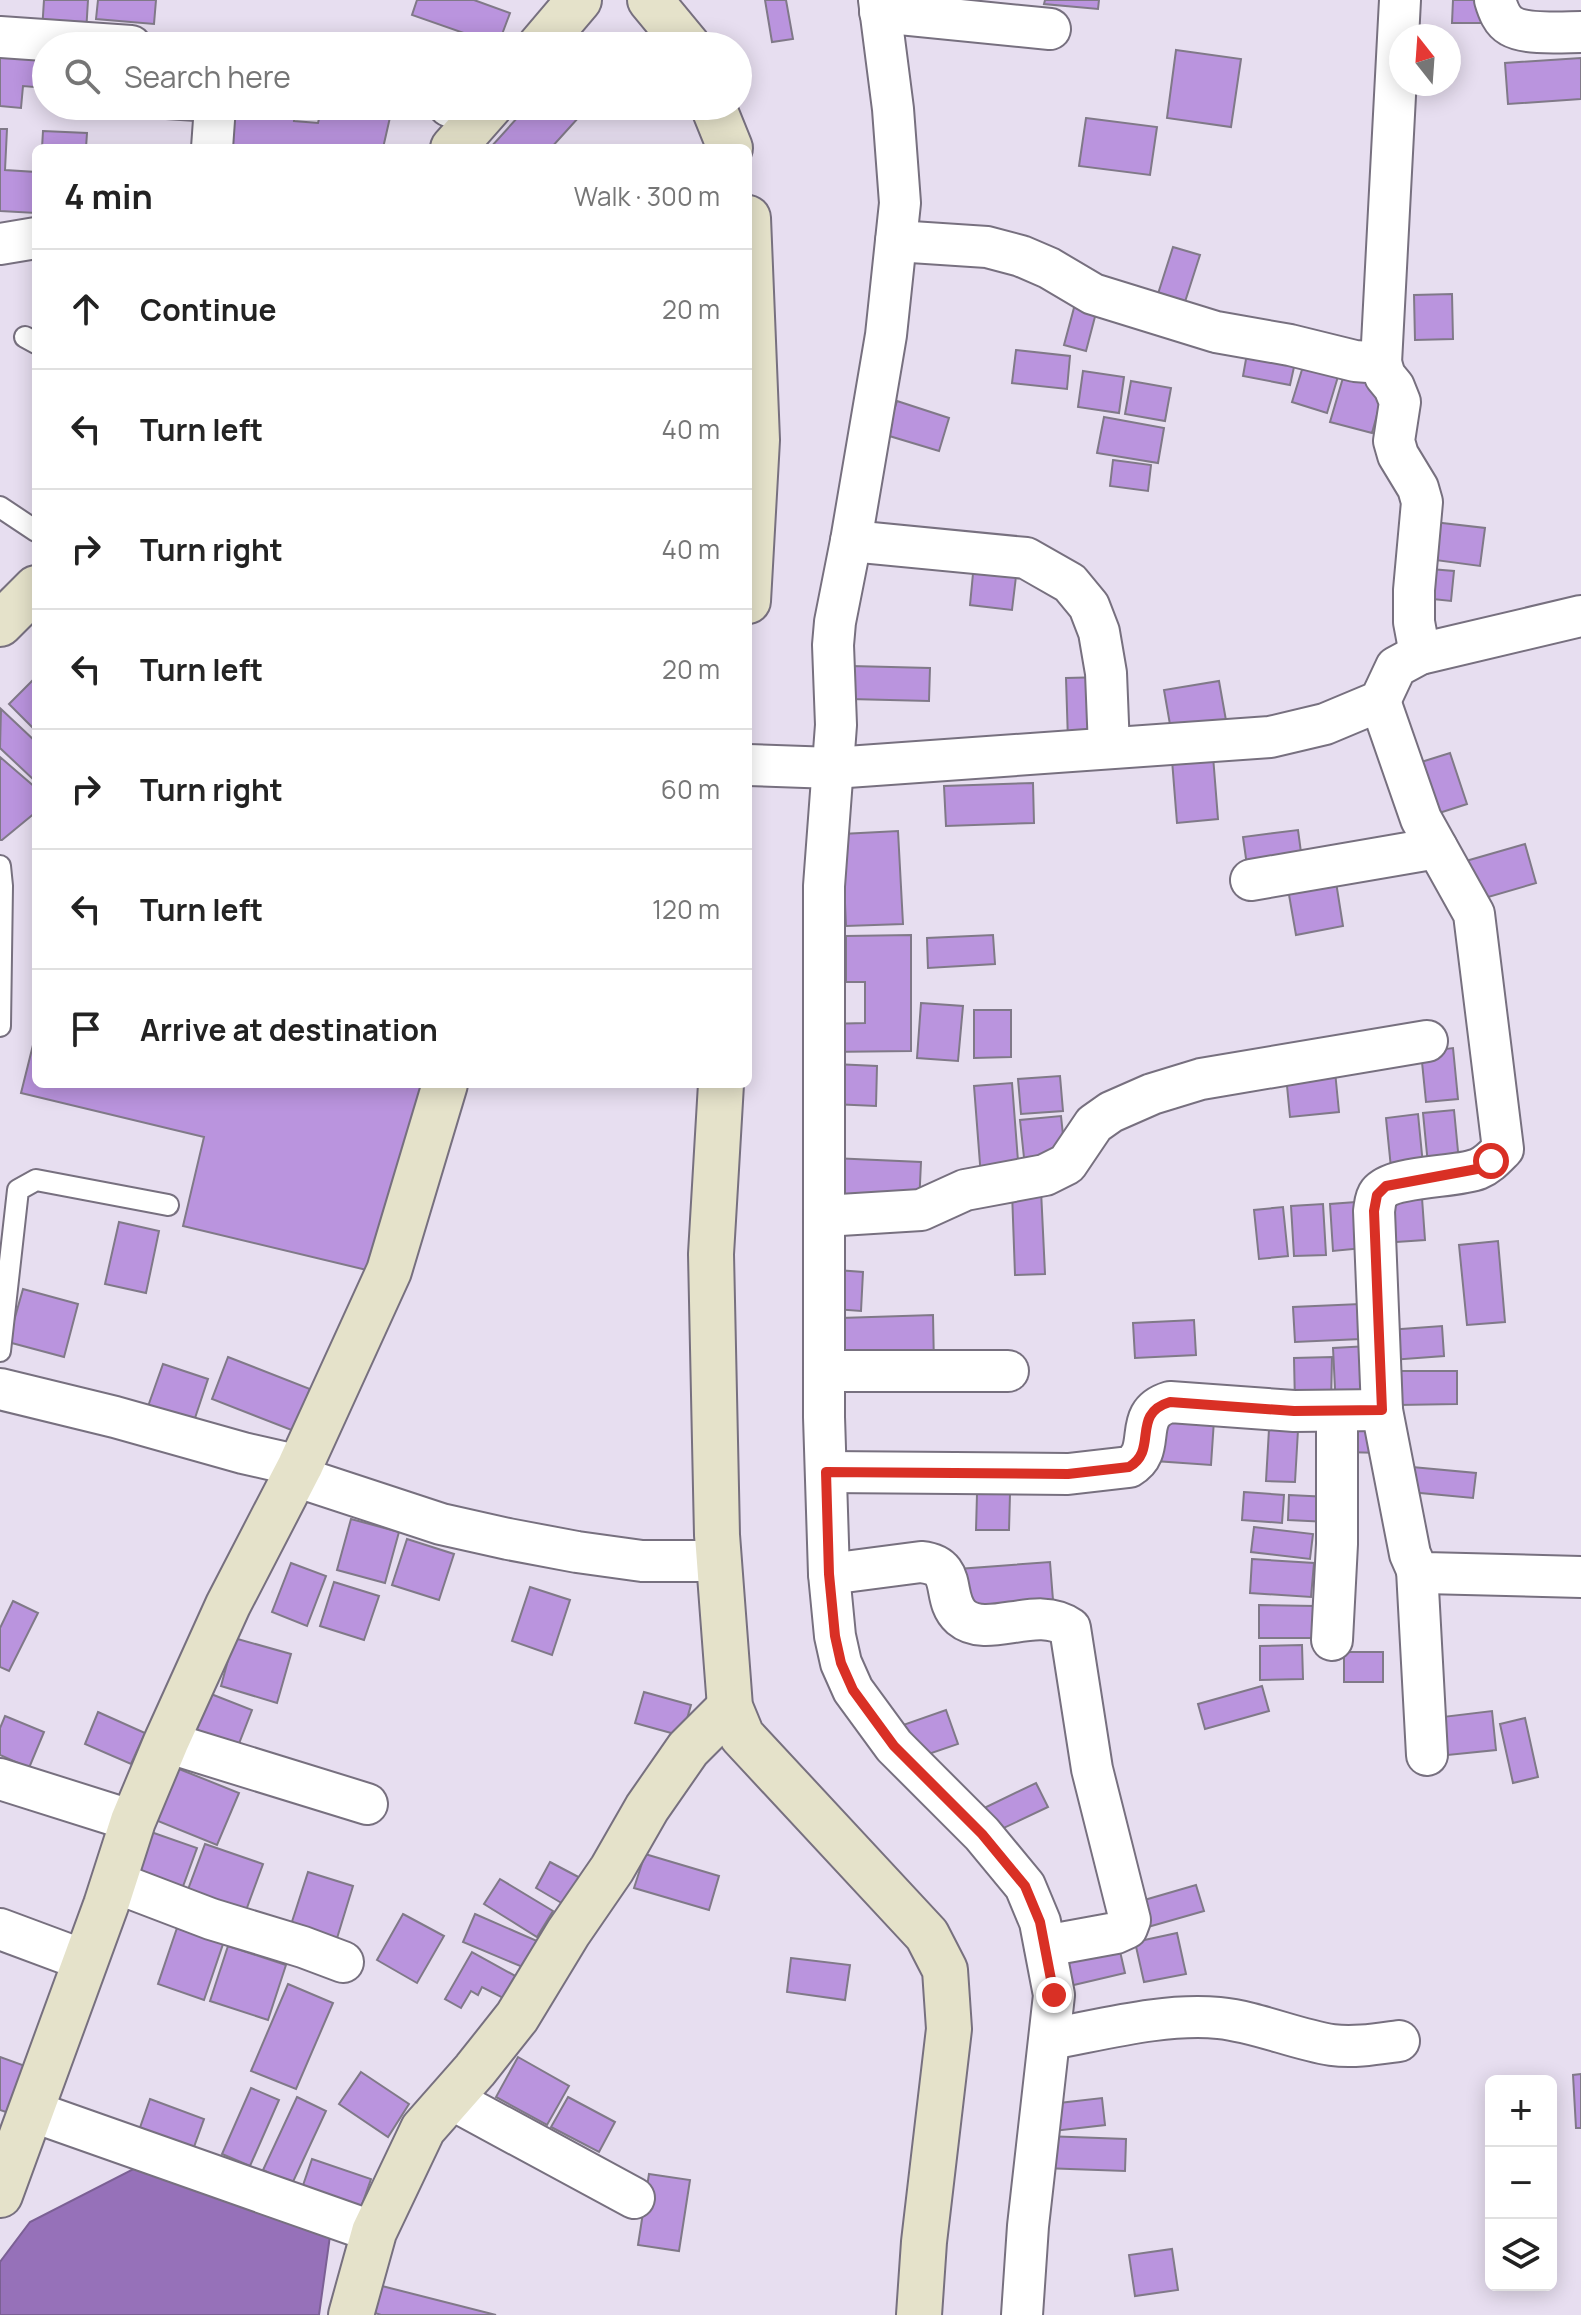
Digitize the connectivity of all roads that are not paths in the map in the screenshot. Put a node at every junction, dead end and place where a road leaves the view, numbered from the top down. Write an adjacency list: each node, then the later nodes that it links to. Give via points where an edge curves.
1 (579, 0): 7 (main road)
2 (650, 0): 8 (main road)
3 (1400, 0): 22 (street)
4 (1495, 0): 9 (street, via 1499,14 1512,27)
5 (880, 6): 6 (street); 19 (street, via 899,173)
6 (1050, 29)
7 (552, 32)
8 (676, 32)
9 (1581, 32)
10 (0, 37): 11 (street)
11 (32, 39)
12 (214, 120): 15 (street)
13 (468, 120): 16 (main road)
14 (719, 120): 17 (main road)
15 (212, 144)
16 (455, 144)
17 (728, 144)
18 (32, 239): 20 (street)
19 (896, 241): 22 (street, via 987,247 1049,268 1093,294 1216,332); 26 (street, via 886,335)
20 (0, 244)
21 (752, 317): 25 (main road, via 757,440)
22 (1381, 363): 30 (street, via 1400,402 1394,441 1398,455 1422,502 1414,590)
23 (0, 507): 24 (lane)
24 (32, 528)
25 (752, 529)
26 (851, 541): 32 (street, via 1026,558 1070,583 1089,606 1099,632); 34 (street, via 835,622 836,725)
27 (32, 592): 29 (main road)
28 (1581, 616): 30 (street)
29 (0, 624)
30 (1420, 654): 31 (street, via 1396,667)
31 (1380, 701): 32 (street, via 1325,724 1270,737); 35 (street, via 1421,819)
32 (1109, 748): 34 (street)
33 (755, 766): 34 (street)
34 (826, 768): 43 (street)
35 (1437, 848): 37 (street); 48 (street, via 1474,914 1503,1149 1477,1169 1386,1186 1377,1195)
36 (0, 866): 38 (lane)
37 (1251, 880)
38 (0, 1026)
39 (1427, 1041): 43 (street, via 1201,1079 1111,1112 1094,1124 1067,1164 1045,1175 965,1190 921,1210)
40 (444, 1088): 50 (main road, via 389,1271)
41 (721, 1088): 52 (main road, via 711,1254)
42 (168, 1205): 44 (lane, via 36,1180 18,1190)
43 (824, 1216): 45 (street)
44 (0, 1351)
45 (824, 1371): 46 (street); 51 (street)
46 (1008, 1371)
47 (0, 1389): 50 (street)
48 (1382, 1410): 49 (street); 53 (street)
49 (1337, 1412): 51 (street, via 1170,1402 1149,1414 1137,1463 1110,1470); 56 (street)
50 (297, 1471): 52 (street, via 441,1524 508,1539 642,1561); 58 (main road)
51 (826, 1472): 54 (street)
52 (719, 1561): 57 (main road)
53 (1417, 1570): 55 (street); 59 (street)
54 (829, 1574): 65 (street, via 835,1636 853,1690 894,1746 982,1834 1025,1886); 65 (street, via 932,1563 946,1577 961,1617 973,1624 1048,1618 1070,1628 1092,1769 1130,1920 1116,1933)
55 (1581, 1577)
56 (1332, 1640)
57 (730, 1707): 70 (main road, via 688,1749 517,2017); 76 (main road, via 742,1736 927,1935 945,1970 949,2029)
58 (166, 1742): 61 (street); 62 (main road)
59 (1427, 1755)
60 (0, 1779): 62 (street)
61 (367, 1804)
62 (133, 1821): 63 (main road)
63 (114, 1882): 66 (main road); 67 (street)
64 (0, 1929): 66 (street)
65 (1045, 1946): 68 (street, via 1054,1995)
66 (86, 1961): 71 (main road)
67 (343, 1962)
68 (1050, 2039): 69 (street, via 1142,2022 1215,2018 1330,2045); 77 (street)
69 (1399, 2041)
70 (451, 2099): 73 (street); 74 (main road, via 423,2129)
71 (18, 2125): 72 (main road); 74 (street)
72 (0, 2195)
73 (634, 2198)
74 (374, 2232): 75 (main road)
75 (353, 2314)
76 (919, 2315)
77 (1022, 2315)

